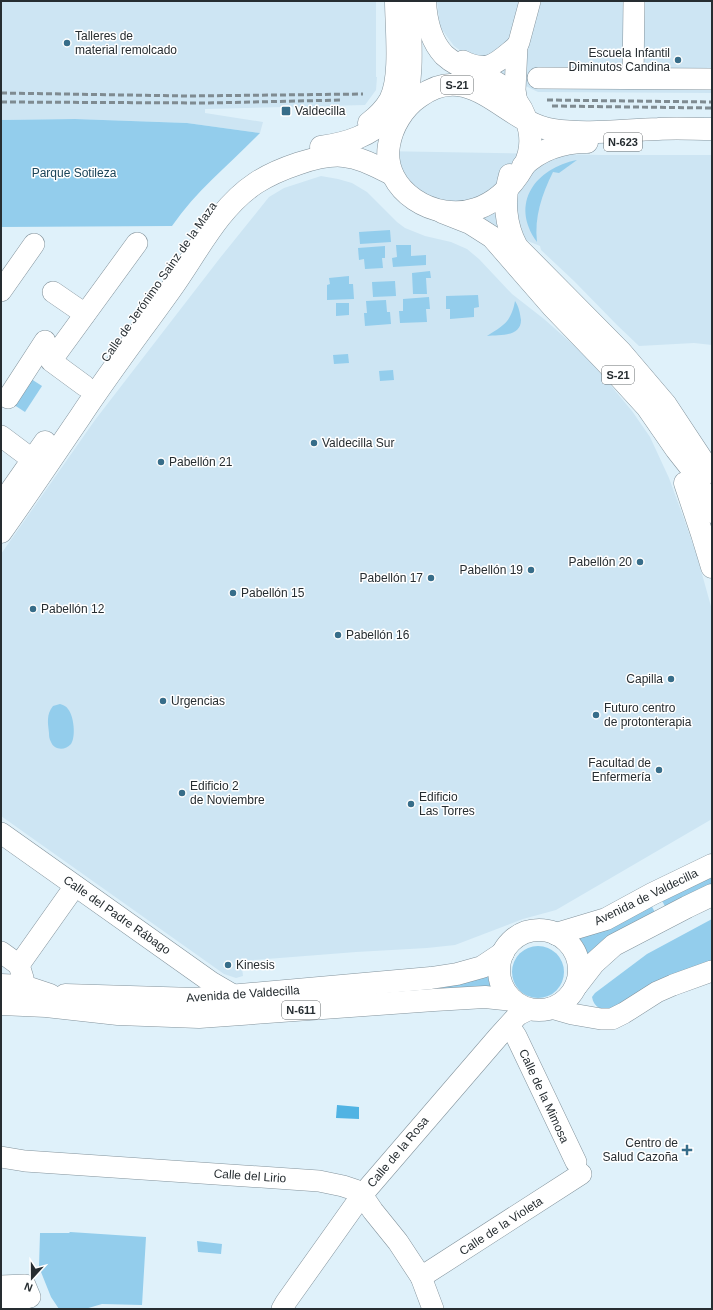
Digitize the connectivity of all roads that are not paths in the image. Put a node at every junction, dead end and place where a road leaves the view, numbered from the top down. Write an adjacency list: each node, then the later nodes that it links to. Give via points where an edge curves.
1 (396, 1): 14 (main road, S-21, via 396,79 390,99)
2 (403, 1): 14 (main road, Calle de Jerónimo Sainz de la Maza / S-21, via 402,83)
3 (409, 1): 14 (main road, S-21, via 410,69)
4 (420, 1): 10 (main road, S-21, via 423,29 434,57 452,74)
5 (425, 1): 10 (main road, S-21, via 429,27 438,47 443,54)
6 (433, 1): 9 (street, via 434,19 439,35 450,51 461,60 478,67 487,67)
7 (530, 1): 9 (street)
8 (634, 1): 12 (street)
9 (514, 52): 10 (street, via 505,64 491,73); 15 (street, via 515,90)
10 (472, 76): 14 (main road, S-21, via 428,81 417,86); 15 (main road, S-21)
11 (538, 78): 12 (street)
12 (633, 78): 13 (street)
13 (712, 79)
14 (395, 109): 15 (main road, S-21, via 410,104 421,94 447,85 473,88 503,107); 18 (main road, Calle de Jerónimo Sainz de la Maza, via 376,129 351,141); 20 (main road, S-21)
15 (519, 111): 16 (main road, N-623, via 552,124); 19 (main road, S-21, via 530,132 530,145)
16 (712, 129)
17 (712, 142): 19 (main road, N-623, via 578,142 560,145)
18 (307, 155): 20 (main road, Calle de Jerónimo Sainz de la Maza, via 344,156 362,160); 28 (main road, Calle de Jerónimo Sainz de la Maza, via 277,158 257,168 211,206); 36 (main road, Calle de Jerónimo Sainz de la Maza, via 256,183 216,222)
19 (521, 168): 20 (main road, S-21, via 479,198 465,203 449,204 420,194 404,180); 21 (main road, S-21, via 496,199 477,209); 33 (main road, S-21, via 507,215 514,242 620,351 666,405)
20 (386, 174): 21 (main road, S-21, via 406,193); 21 (main road, S-21, via 395,195 413,210 430,218)
21 (442, 216): 31 (main road, S-21, via 470,223 492,237 552,306 647,407)
22 (137, 243): 26 (street)
23 (34, 244): 24 (street)
24 (1, 291)
25 (53, 292): 26 (street)
26 (85, 314): 27 (street, via 72,332)
27 (45, 341): 28 (street, via 51,361); 29 (street)
28 (85, 386): 32 (main road, Calle de Jerónimo Sainz de la Maza)
29 (8, 398)
30 (1, 436): 32 (street)
31 (676, 449): 35 (main road, S-21, via 691,468); 37 (main road, S-21, via 678,466)
32 (32, 460): 34 (main road, Calle de Jerónimo Sainz de la Maza)
33 (710, 471)
34 (1, 505)
35 (712, 512)
36 (1, 532)
37 (712, 567)
38 (1, 833): 40 (street, Calle del Padre Rábago)
39 (712, 865): 42 (main road, Avenida de Valdecilla, via 606,919)
40 (76, 886): 46 (street); 51 (street, Calle del Padre Rábago, via 211,982)
41 (712, 896): 48 (main road, via 614,945 594,963)
42 (556, 934): 44 (main road, via 533,931 519,936 510,943); 48 (main road, via 573,949 577,958 579,972)
43 (1, 952): 46 (street)
44 (504, 953): 51 (main road, Avenida de Valdecilla / N-611, via 482,967 457,974); 53 (main road, via 500,968 501,981 506,993)
45 (712, 972): 56 (street, via 673,984 612,1019)
46 (21, 976): 47 (main road); 50 (main road)
47 (1, 985)
48 (575, 989): 53 (main road, via 561,1004); 56 (street)
49 (1, 993): 50 (main road, Avenida de Valdecilla)
50 (50, 995): 51 (main road, Avenida de Valdecilla / N-611, via 195,1000)
51 (235, 996)
52 (1, 1004): 55 (main road, Avenida de Valdecilla)
53 (531, 1006): 55 (main road, Avenida de Valdecilla / N-611, via 485,997 216,1017); 56 (street); 60 (street, Calle de la Rosa, via 518,1015 498,1037)
54 (1, 1011): 55 (main road, Avenida de Valdecilla)
55 (104, 1013)
56 (589, 1016)
57 (512, 1030): 59 (street, Calle de la Mimosa)
58 (1, 1157): 60 (street, Calle del Lirio, via 25,1161 319,1181 344,1186)
59 (579, 1168): 61 (street, Calle de la Violeta)
60 (362, 1195): 61 (street); 64 (street, Calle de la Rosa)
61 (421, 1277): 65 (street)
62 (1, 1286): 63 (street, via 25,1286 30,1297 9,1303 6,1292)
63 (1, 1294)
64 (282, 1309)
65 (433, 1309)

